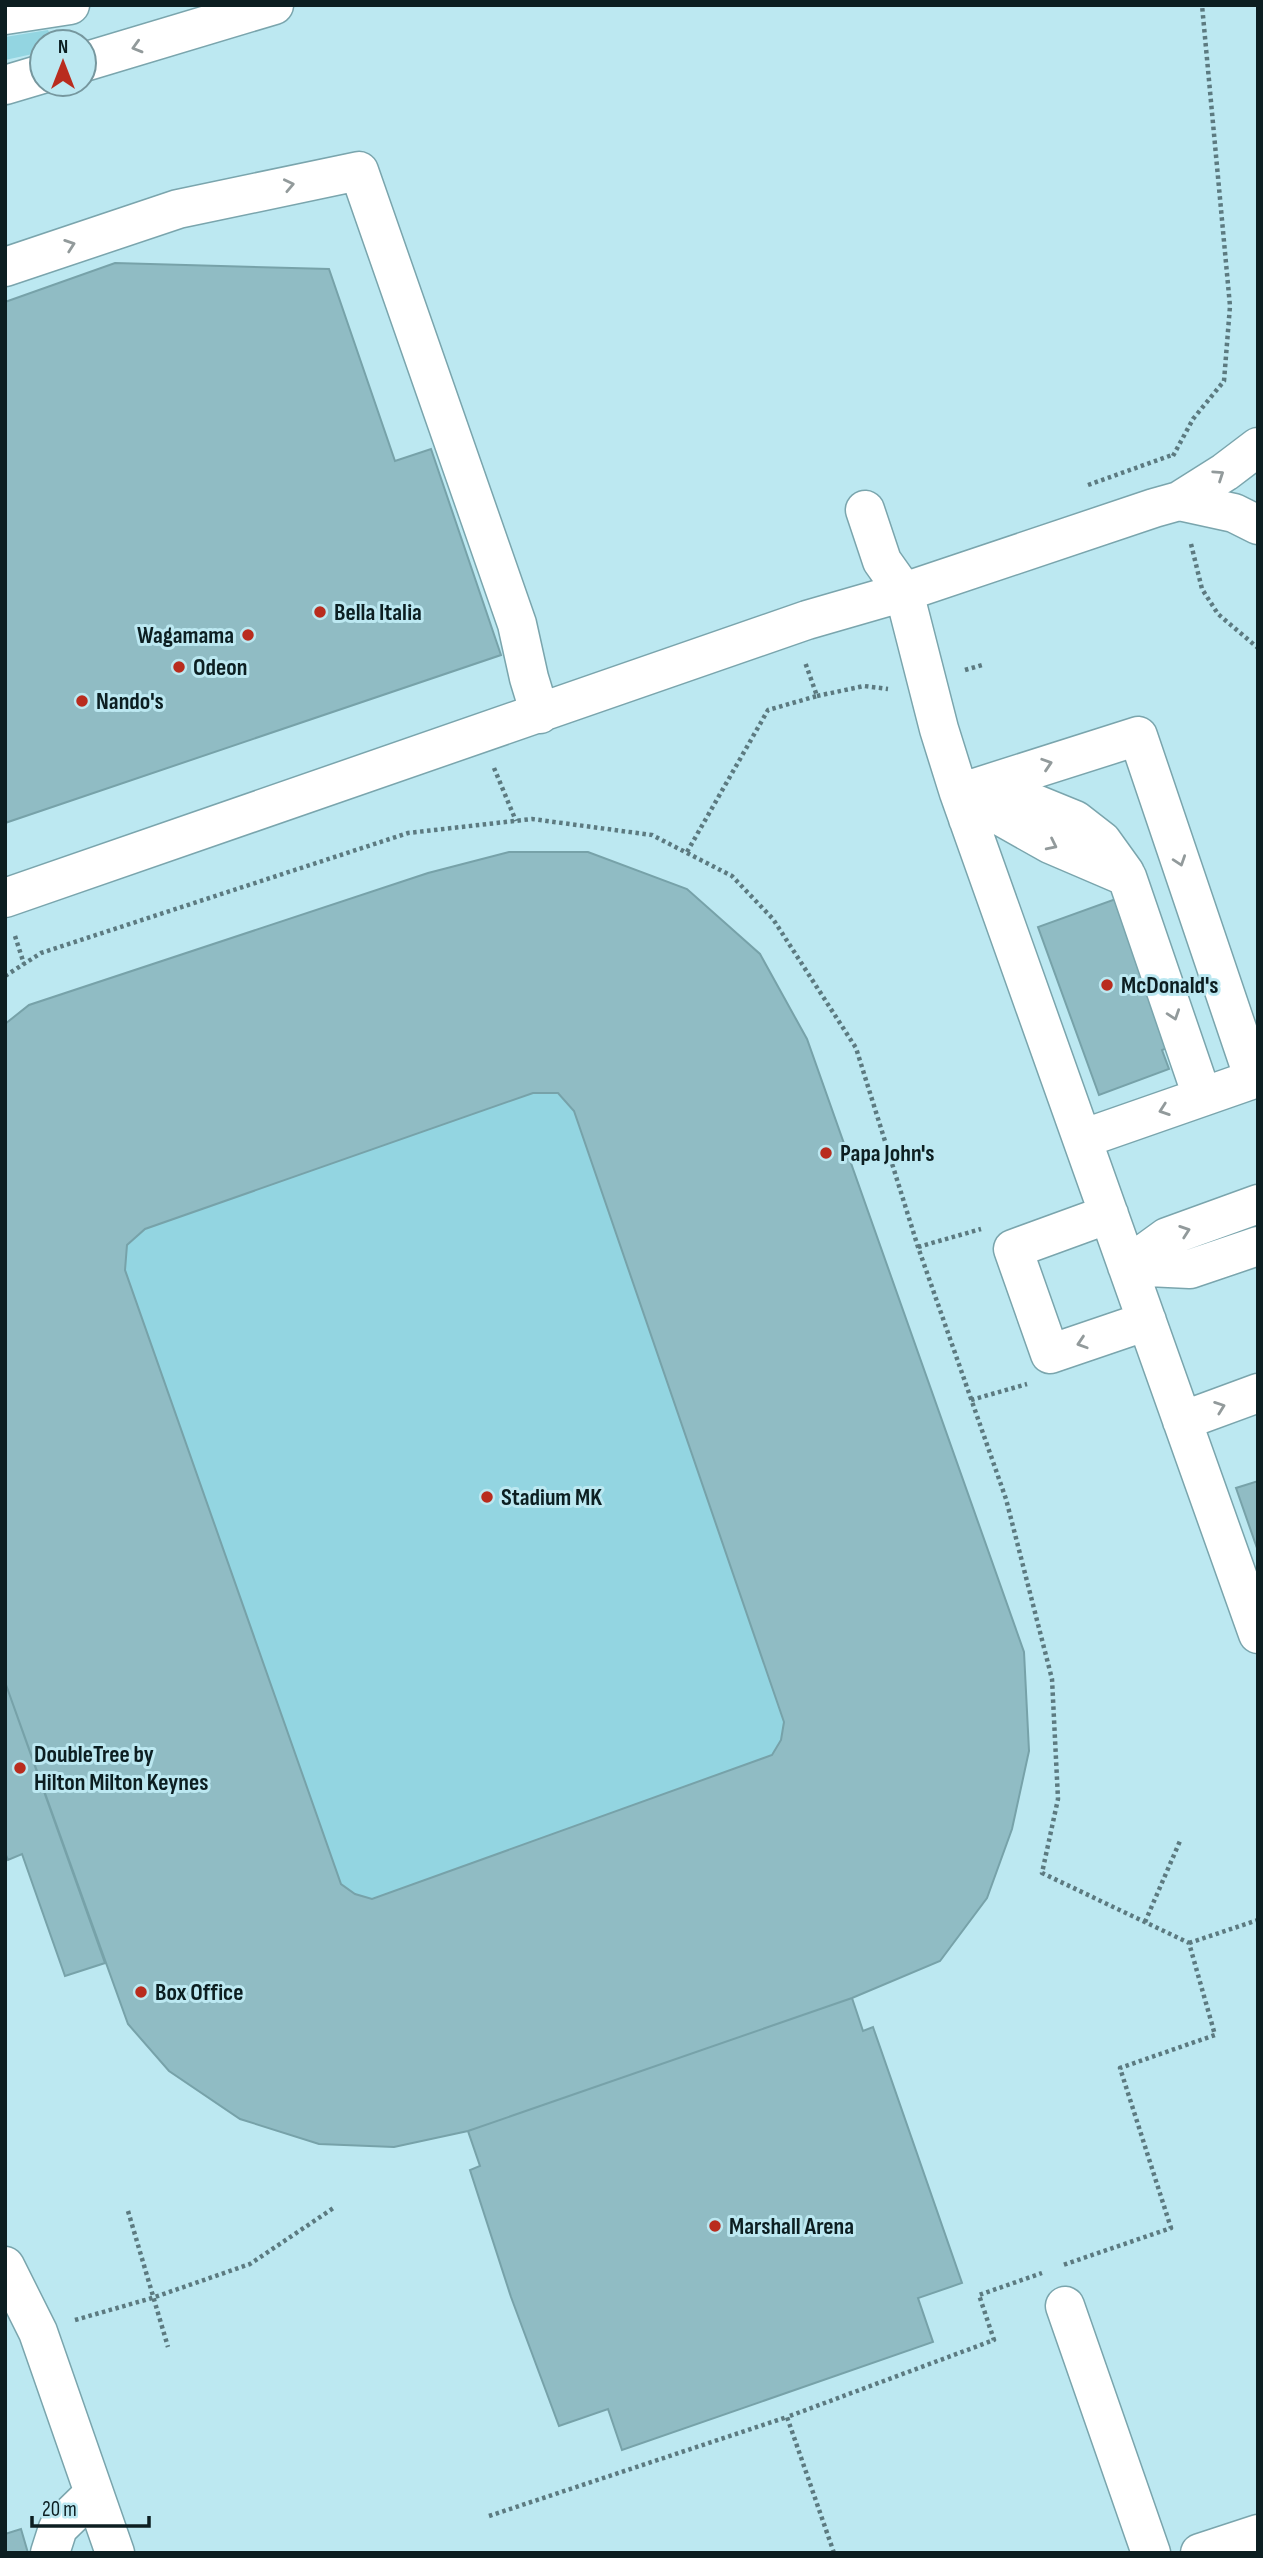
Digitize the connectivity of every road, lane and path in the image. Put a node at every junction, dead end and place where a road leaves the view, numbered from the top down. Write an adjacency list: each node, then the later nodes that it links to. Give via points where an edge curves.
1 (70, 5): 4 (main road)
2 (274, 5): 5 (main road, one-way to 5)
3 (1202, 5): 10 (path, via 1230,306 1224,381 1172,454)
4 (5, 15)
5 (98, 58)
6 (28, 78): 7 (main road)
7 (5, 85)
8 (5, 267): 16 (main road, one-way to 16, via 178,209 359,171 517,624)
9 (1258, 447): 10 (main road, one-way to 9)
10 (1179, 501): 12 (main road, via 1234,513); 13 (main road); 15 (path, via 1202,589 1218,614)
11 (865, 510): 13 (main road, via 882,561)
12 (1258, 524)
13 (904, 592): 14 (main road); 17 (main road, via 936,716)
14 (792, 625): 16 (main road); 18 (path, via 817,696 768,710)
15 (1258, 648)
16 (540, 714): 19 (main road)
17 (974, 808): 21 (main road, one-way to 21, via 1021,798 1075,820 1102,841 1127,877); 21 (main road, one-way to 21, via 1138,736 1254,1079); 22 (main road)
18 (687, 852): 20 (path, via 652,835 532,819 408,834 41,953); 33 (path, via 732,876 774,919 856,1048 918,1247 1006,1499 1052,1679 1058,1799 1042,1873)
19 (5, 898)
20 (5, 976)
21 (1202, 1097): 22 (main road, one-way to 22)
22 (1082, 1139): 24 (main road)
23 (1258, 1204): 26 (main road, one-way to 23, via 1167,1237)
24 (1109, 1214): 26 (main road); 27 (main road, one-way to 24, via 1050,1354 1013,1249)
25 (1258, 1246): 26 (main road, via 1191,1269)
26 (1127, 1266): 27 (main road)
27 (1147, 1321): 29 (main road)
28 (1258, 1393): 29 (main road, one-way to 28)
29 (1182, 1421): 30 (main road)
30 (1258, 1634)
31 (1180, 1842): 33 (path)
32 (1258, 1920): 34 (path)
33 (1145, 1922): 34 (path)
34 (1189, 1943): 42 (path, via 1215,2035 1120,2068 1171,2228 979,2295 994,2340)
35 (335, 2207): 38 (path, via 250,2264)
36 (128, 2211): 38 (path)
37 (5, 2266): 43 (main road, via 38,2333)
38 (152, 2298): 40 (path); 41 (path)
39 (1065, 2306): 49 (main road)
40 (64, 2323)
41 (168, 2347)
42 (788, 2417): 44 (path); 48 (path)
43 (94, 2493): 46 (main road, via 58,2528); 47 (main road)
44 (489, 2516)
45 (1258, 2534): 50 (main road)
46 (50, 2553)
47 (115, 2553)
48 (834, 2553)
49 (1151, 2553)
50 (1200, 2553)

